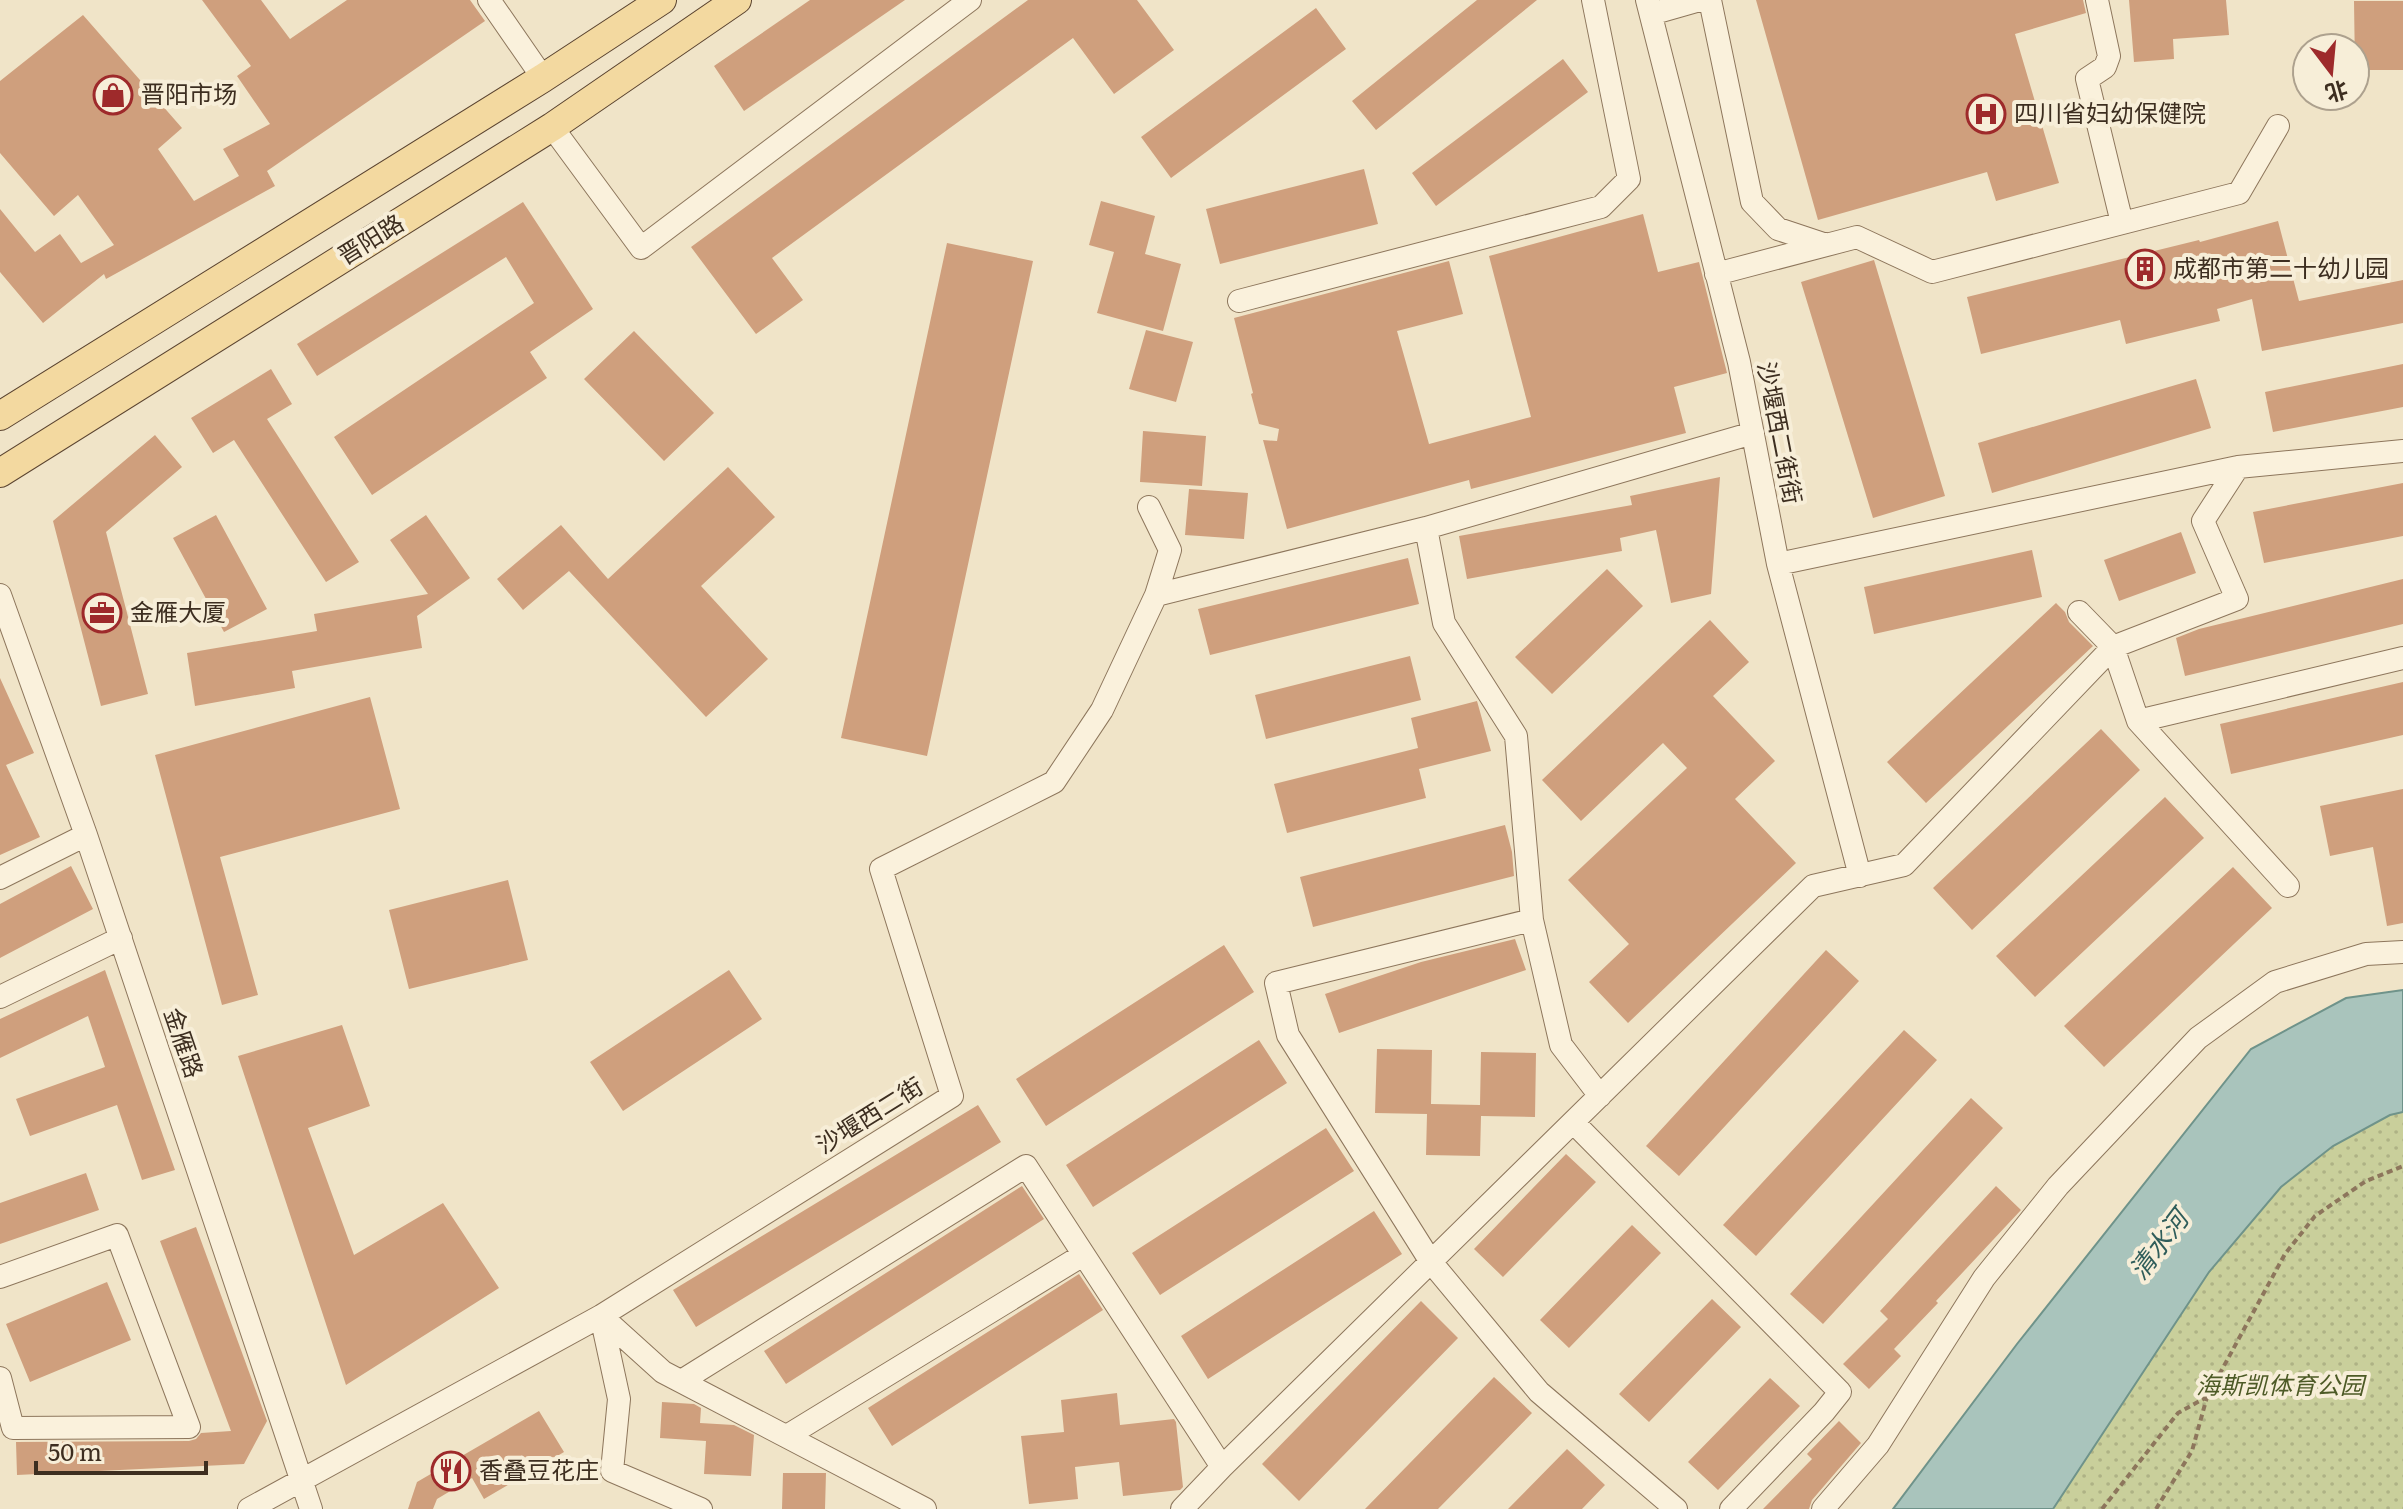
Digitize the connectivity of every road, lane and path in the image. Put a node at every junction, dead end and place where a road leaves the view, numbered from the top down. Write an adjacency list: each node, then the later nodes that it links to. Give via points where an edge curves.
1 (489, 0): 10 (street)
2 (662, 0): 10 (main road, 晋阳路)
3 (737, 0): 12 (main road, 晋阳路)
4 (970, 0): 12 (street, via 641,248)
5 (1593, 0): 16 (street, via 1629,179 1601,207)
6 (1700, 0): 9 (street)
7 (1710, 0): 14 (street, via 1752,202 1778,229)
8 (2097, 0): 13 (street, via 2109,56 2105,67 2087,79)
9 (1649, 7): 15 (street, 沙堰西二街街)
10 (543, 78): 17 (main road, 晋阳路)
11 (2278, 126): 13 (street, via 2239,193)
12 (552, 127): 21 (main road, 晋阳路)
13 (2122, 223): 14 (street, via 1932,272 1857,237)
14 (1828, 245): 15 (street)
15 (1716, 274): 18 (street, 沙堰西二街街)
16 (1239, 301)
17 (0, 416)
18 (1753, 433): 23 (street); 24 (street, 沙堰西二街街)
19 (2403, 451): 20 (street)
20 (2238, 467): 24 (street); 28 (street, via 2203,521 2237,599)
21 (0, 473)
22 (1149, 507): 26 (street, 沙堰西二街, via 1170,550)
23 (1426, 528): 26 (street); 35 (street, via 1444,623 1516,736)
24 (1778, 564): 32 (street, 沙堰西二街街)
25 (0, 595): 31 (street, 金雁路)
26 (1156, 595): 45 (street, 沙堰西二街, via 1102,710 1054,782 881,869 952,1096)
27 (2079, 612): 28 (street)
28 (2113, 647): 30 (street); 32 (street, via 1904,865)
29 (2403, 658): 30 (street)
30 (2138, 721): 34 (street)
31 (86, 835): 33 (street); 36 (street, 金雁路)
32 (1860, 876): 39 (street, via 1813,886)
33 (0, 878)
34 (2288, 886)
35 (1532, 920): 39 (street, via 1561,1045); 43 (street, via 1276,983 1288,1035)
36 (121, 938): 38 (street); 51 (street, 金雁路)
37 (2403, 952): 59 (street, via 2366,954 2275,982 2198,1038 2058,1186 1984,1278 1878,1445)
38 (0, 997)
39 (1600, 1096): 40 (street)
40 (1573, 1122): 43 (street); 58 (street, via 1840,1392)
41 (2403, 1166): 48 (path, via 2366,1181 2315,1216 2285,1254)
42 (1083, 1255): 47 (street, via 1026,1166); 49 (street); 50 (street)
43 (1431, 1262): 50 (street); 57 (street, via 1539,1392)
44 (0, 1277): 46 (street, via 117,1235 189,1427 13,1428)
45 (601, 1316): 47 (street, via 663,1372); 51 (street, 沙堰西二街); 54 (street, via 619,1399 612,1471)
46 (0, 1378)
47 (683, 1380): 49 (street)
48 (2207, 1397): 60 (path, via 2178,1413); 61 (path, via 2192,1451)
49 (787, 1436): 55 (street)
50 (1222, 1467): 56 (street)
51 (302, 1481): 52 (street, 沙堰西二街); 53 (street, 金雁路)
52 (249, 1509)
53 (311, 1509)
54 (701, 1509)
55 (925, 1509)
56 (1182, 1509)
57 (1676, 1509)
58 (1731, 1509)
59 (1823, 1509)
60 (2102, 1509)
61 (2156, 1509)

